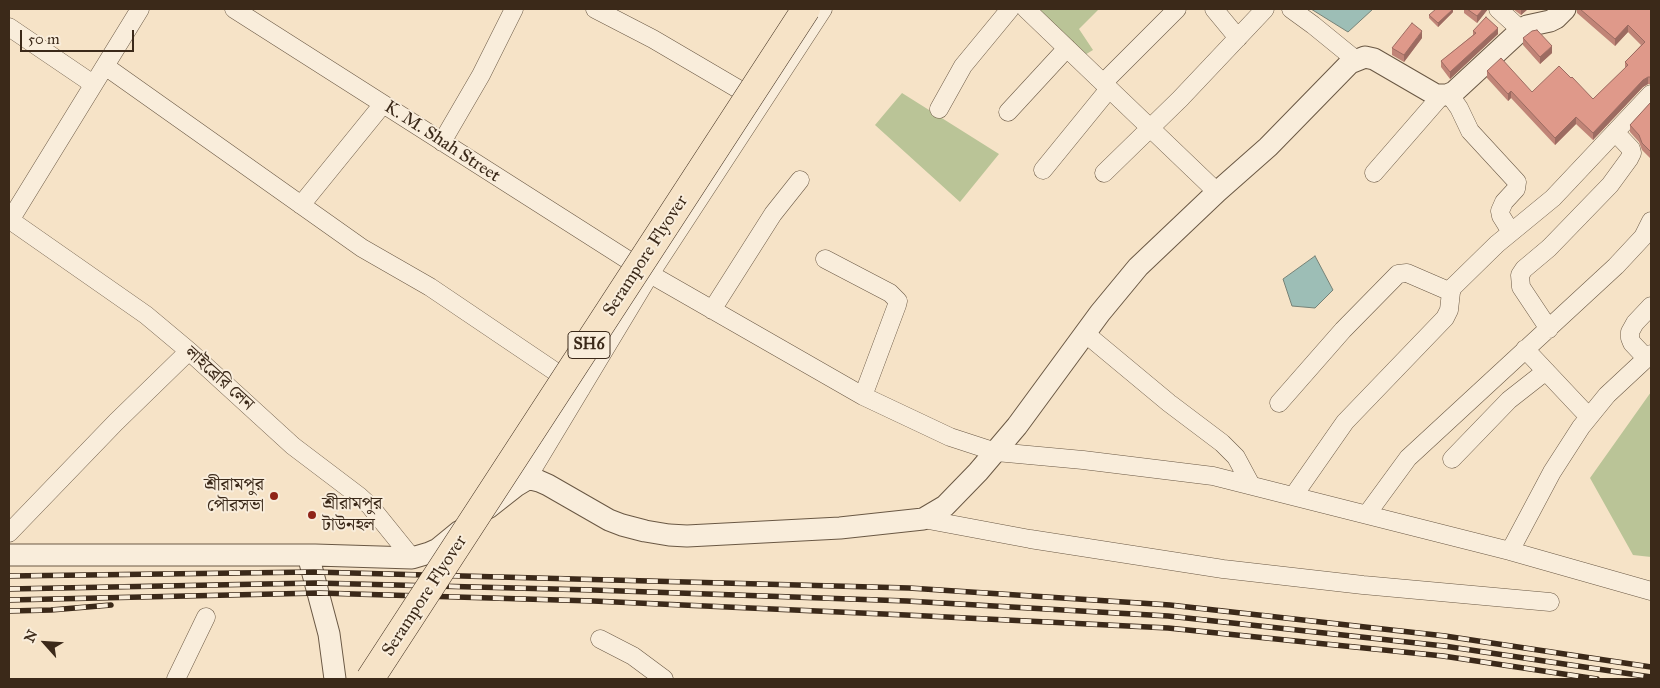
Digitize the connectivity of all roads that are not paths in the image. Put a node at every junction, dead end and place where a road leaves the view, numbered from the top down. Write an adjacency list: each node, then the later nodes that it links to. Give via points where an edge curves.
1 (140, 9): 20 (street)
2 (234, 9): 26 (street, K. M. Shah Street)
3 (514, 9): 31 (street)
4 (594, 9): 25 (street, via 653,39)
5 (806, 9): 75 (main road, Serampore Flyover / SH6, bridge)
6 (823, 9): 25 (street)
7 (1010, 9): 27 (street, via 963,66)
8 (1026, 9): 18 (street)
9 (1177, 9): 22 (street)
10 (1214, 9): 17 (street)
11 (1265, 9): 17 (street)
12 (1291, 9): 19 (street)
13 (1498, 9): 16 (street)
14 (1565, 9): 16 (street, via 1550,21)
15 (9, 28): 21 (street)
16 (1521, 30): 24 (street, via 1454,92)
17 (1238, 38): 29 (street)
18 (1067, 48): 22 (street); 28 (street)
19 (1356, 60): 24 (street, via 1374,59 1436,94); 36 (street)
20 (105, 66): 21 (street); 37 (street)
21 (94, 84): 38 (street)
22 (1106, 86): 29 (street); 32 (street)
23 (1651, 94): 30 (street)
24 (1445, 95): 33 (street); 40 (street, via 1459,108 1470,131 1517,182 1516,189 1500,211)
25 (762, 103): 42 (street)
26 (383, 104): 31 (street, K. M. Shah Street); 37 (street)
27 (939, 109)
28 (1008, 112)
29 (1150, 128): 34 (street); 36 (street)
30 (1616, 132): 40 (street, via 1553,198); 46 (street, via 1632,149 1629,159 1610,185 1520,275 1521,287)
31 (442, 142): 42 (street, K. M. Shah Street)
32 (1043, 170)
33 (1374, 172)
34 (1104, 173)
35 (800, 180): 45 (street, via 773,214)
36 (1217, 192): 47 (street, via 1138,268)
37 (301, 205): 52 (street)
38 (9, 221): 49 (street, লাইব্রেরি লেন, via 146,315)
39 (1651, 221): 46 (street, via 1644,238 1629,254)
40 (1511, 232): 43 (street)
41 (825, 259): 53 (street, via 890,293 898,301)
42 (650, 274): 45 (street, K. M. Shah Street); 52 (street)
43 (1451, 292): 54 (street, via 1407,273 1398,274); 60 (street, via 1451,304 1445,318 1346,422)
44 (1651, 306): 50 (street, via 1630,332 1632,343)
45 (712, 310): 53 (street, K. M. Shah Street)
46 (1549, 329): 48 (street)
47 (1086, 334): 56 (street); 59 (street, via 1222,443 1236,457)
48 (1525, 350): 51 (street); 61 (street, via 1408,458)
49 (189, 351): 63 (street); 67 (street, লাইব্রেরি লেন, via 293,446 370,506)
50 (1649, 357): 55 (street, via 1607,395)
51 (1546, 371): 55 (street); 57 (street, via 1509,400)
52 (581, 389): 58 (street)
53 (863, 396): 56 (street, K. M. Shah Street, via 942,434)
54 (1279, 403)
55 (1589, 417): 64 (street, via 1552,472)
56 (996, 452): 59 (street, K. M. Shah Street, via 1195,473); 62 (street, via 961,492)
57 (1452, 459)
58 (526, 480): 62 (street, via 548,485 609,520 669,535 840,528); 67 (street, via 509,490 438,549)
59 (1251, 485): 60 (street, K. M. Shah Street)
60 (1294, 495): 61 (street, K. M. Shah Street)
61 (1367, 514): 64 (street, K. M. Shah Street)
62 (923, 519): 69 (street, via 1223,569)
63 (9, 533)
64 (1510, 550): 68 (street, K. M. Shah Street)
65 (9, 555): 66 (street)
66 (308, 555): 67 (street); 74 (street, via 329,634)
67 (412, 558)
68 (1651, 591)
69 (1550, 602)
70 (206, 617): 73 (street)
71 (600, 639): 77 (street, via 633,656)
72 (399, 657): 76 (street)
73 (176, 679)
74 (335, 679)
75 (370, 679)
76 (384, 679)
77 (664, 679)

